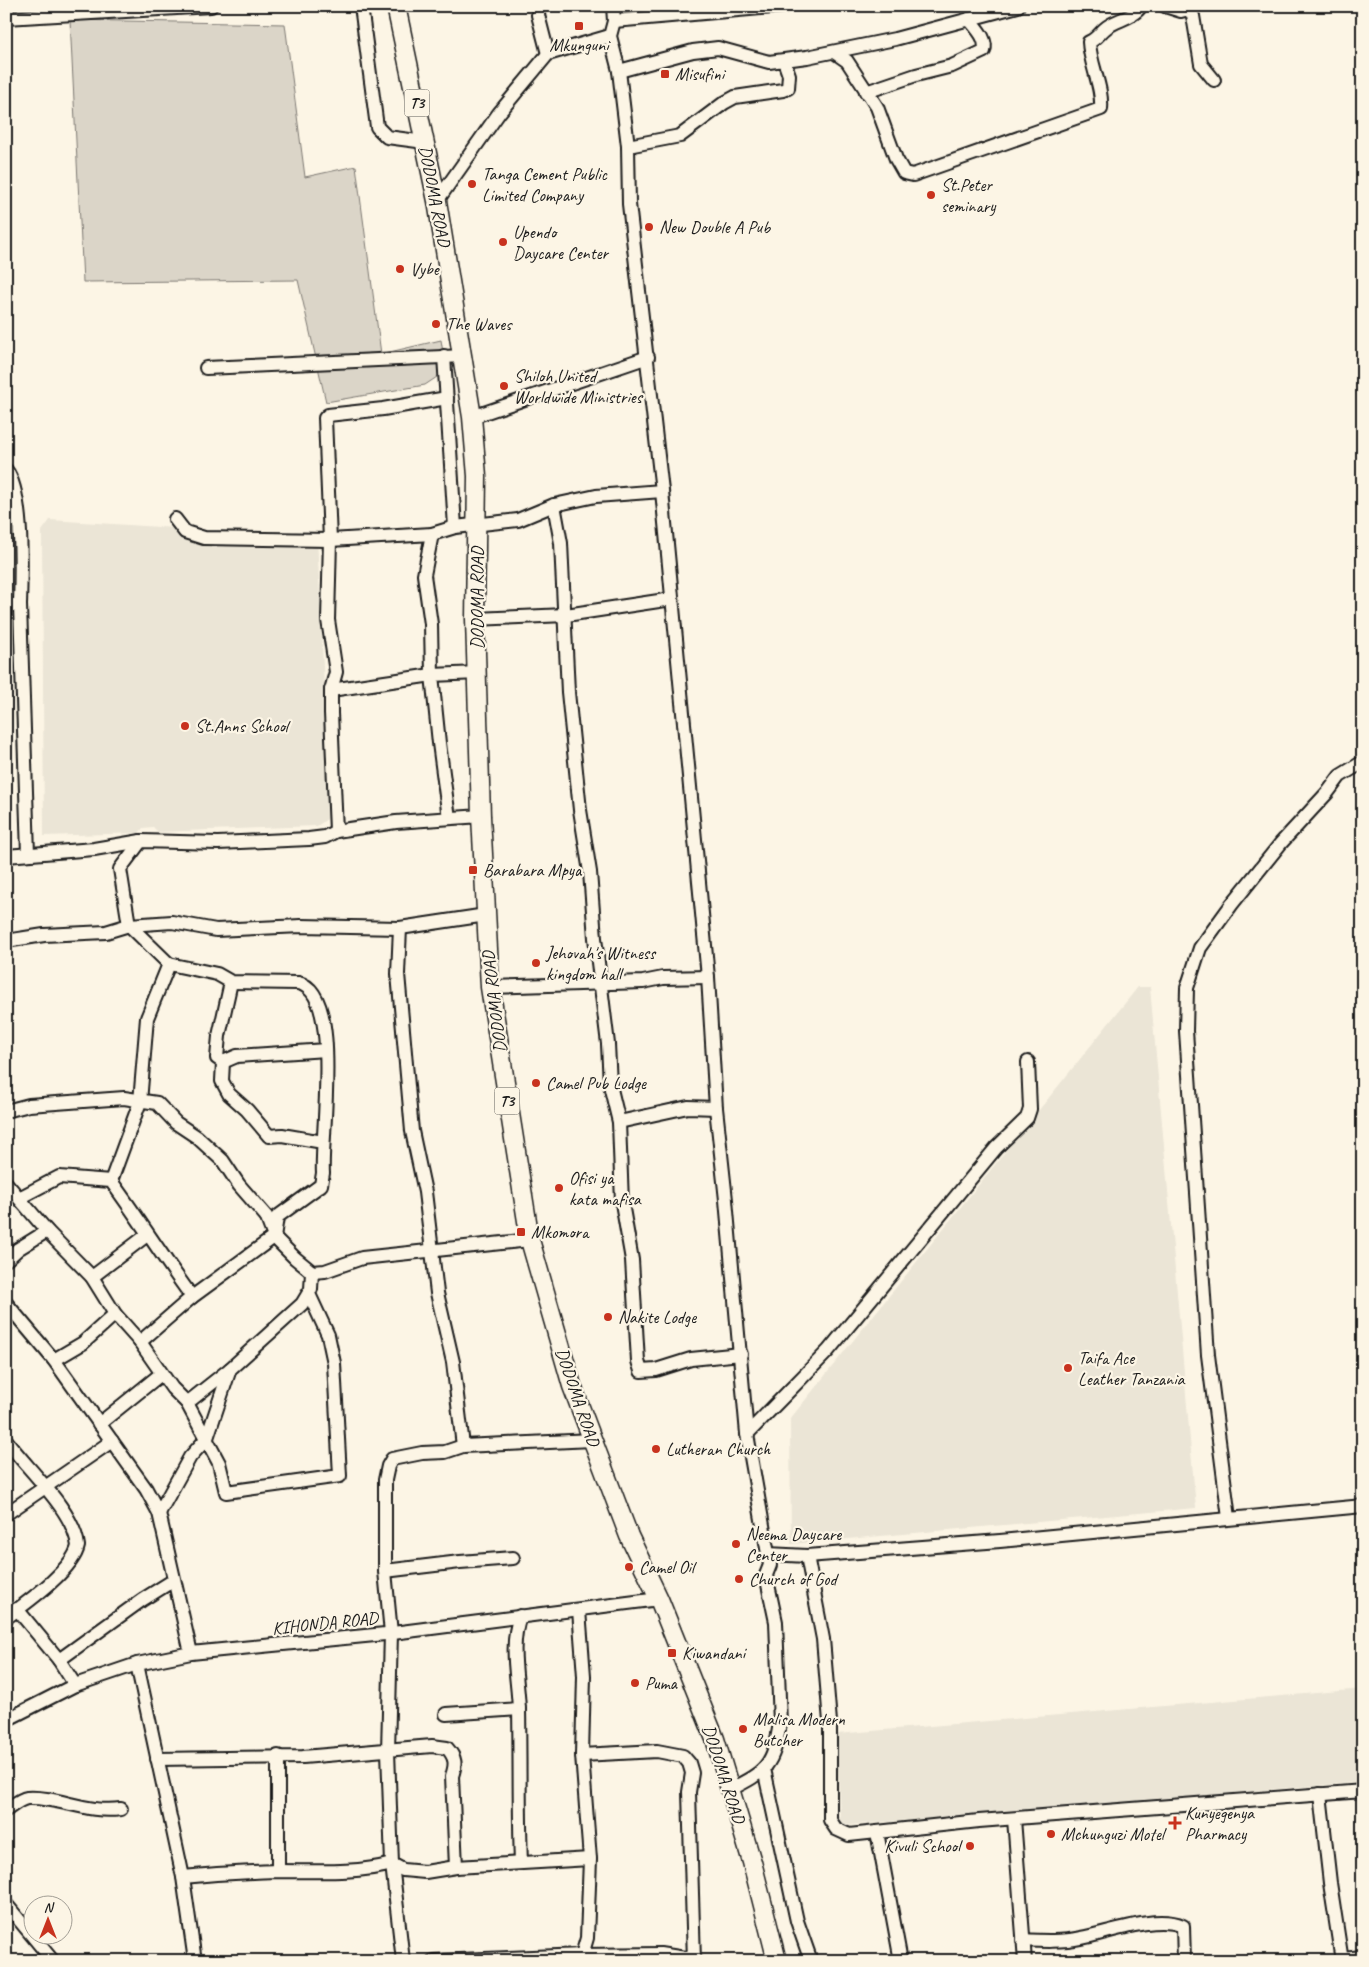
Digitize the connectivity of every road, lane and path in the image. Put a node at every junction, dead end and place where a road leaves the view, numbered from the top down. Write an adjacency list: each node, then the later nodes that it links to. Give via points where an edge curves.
1 (211, 6): 10 (street)
2 (361, 6): 20 (street, via 377,127 387,137)
3 (396, 6): 20 (highway, DODOMA ROAD / T3)
4 (539, 6): 15 (street, via 538,15)
5 (613, 6): 12 (street)
6 (785, 6): 12 (street)
7 (1018, 6): 11 (street)
8 (1141, 6): 19 (street, via 1089,42 1101,108 913,175 904,173 896,159 881,117)
9 (1165, 6): 18 (street, via 1181,11 1188,9 1193,16 1201,64)
10 (6, 18)
11 (970, 19): 14 (street); 19 (street, via 982,36 986,47 984,51 952,66)
12 (614, 21): 13 (street)
13 (610, 36): 15 (street); 17 (street)
14 (834, 52): 16 (street); 19 (street, via 847,61)
15 (548, 54): 22 (street, via 499,113)
16 (784, 61): 17 (street, via 769,62 718,48 693,51); 21 (street, via 788,88 735,97 680,136)
17 (619, 71): 21 (street)
18 (1214, 80)
19 (866, 92)
20 (425, 142): 22 (highway, DODOMA ROAD / T3)
21 (628, 146): 25 (street, via 629,204)
22 (437, 200): 24 (highway, DODOMA ROAD / T3)
23 (444, 356): 24 (street); 26 (street); 27 (street)
24 (464, 356): 28 (highway, DODOMA ROAD / T3)
25 (648, 357): 28 (street); 30 (street)
26 (206, 368)
27 (447, 398): 34 (street); 36 (street, via 383,410 328,415)
28 (472, 417): 33 (highway, DODOMA ROAD / T3, via 478,476)
29 (6, 470): 38 (street, via 13,484 17,510)
30 (662, 491): 31 (street, via 596,496); 37 (street)
31 (554, 504): 33 (street, via 518,520); 40 (street, via 561,543)
32 (175, 518): 36 (street, via 185,532 204,538)
33 (478, 525): 34 (street); 41 (highway, DODOMA ROAD / T3)
34 (456, 527): 35 (street)
35 (432, 534): 36 (street); 43 (street, via 424,574 432,631)
36 (330, 540): 44 (street, via 328,620 336,672)
37 (672, 599): 40 (street); 57 (street)
38 (20, 604): 39 (street); 50 (street)
39 (6, 605)
40 (566, 615): 41 (street); 59 (street, via 568,692)
41 (475, 619): 42 (highway, DODOMA ROAD / T3)
42 (478, 673): 43 (street); 46 (highway, DODOMA ROAD / T3)
43 (432, 675): 44 (street); 47 (street)
44 (332, 690): 48 (street)
45 (1363, 762): 101 (street, via 1340,776 1232,904 1200,948 1187,988 1186,1031 1208,1355)
46 (481, 816): 47 (street); 52 (highway, DODOMA ROAD / T3)
47 (449, 818): 48 (street)
48 (336, 830): 49 (street, via 325,837 309,839)
49 (140, 842): 50 (street); 53 (street, via 120,869)
50 (28, 854): 51 (street)
51 (6, 856)
52 (486, 915): 54 (street); 60 (highway, DODOMA ROAD / T3)
53 (129, 925): 54 (street, via 172,922 216,930 301,926); 55 (street, via 106,932 44,935); 56 (street)
54 (400, 928): 76 (street, via 398,974 412,1131)
55 (6, 941)
56 (168, 964): 58 (street, via 217,974); 64 (street, via 147,1018)
57 (708, 977): 59 (street); 65 (street)
58 (231, 982): 61 (street, via 290,982 307,986 319,1005); 62 (street, via 219,1036 217,1058)
59 (602, 982): 60 (street); 67 (street, via 610,1085)
60 (490, 987): 75 (highway, DODOMA ROAD / T3)
61 (326, 1050): 62 (street, via 237,1056); 68 (street, via 328,1094)
62 (223, 1062): 68 (street, via 222,1081 229,1094 269,1136)
63 (1028, 1062): 91 (street, via 1030,1109 1022,1124 996,1148 828,1351)
64 (140, 1102): 66 (street, via 124,1098 71,1101 29,1105); 69 (street); 74 (street, via 157,1103 223,1161 266,1216)
65 (716, 1108): 67 (street, via 688,1107); 85 (street)
66 (6, 1112)
67 (619, 1122): 85 (street, via 622,1203 632,1260 640,1372 691,1359)
68 (323, 1142): 74 (street, via 321,1185 277,1217)
69 (111, 1181): 71 (street, via 59,1177); 73 (street, via 136,1213)
70 (6, 1183): 71 (street)
71 (19, 1198): 72 (street)
72 (47, 1231): 77 (street); 79 (street)
73 (147, 1235): 79 (street); 81 (street)
74 (274, 1237): 78 (street); 81 (street)
75 (530, 1240): 76 (street); 94 (highway, DODOMA ROAD / T3, via 572,1386)
76 (433, 1250): 78 (street, via 362,1258 325,1271); 96 (street, via 437,1293 453,1362)
77 (6, 1260)
78 (312, 1272): 80 (street)
79 (92, 1278): 83 (street)
80 (310, 1294): 87 (street); 92 (street, via 325,1328 336,1376 340,1476 226,1492)
81 (192, 1297): 84 (street)
82 (6, 1303): 86 (street)
83 (116, 1314): 84 (street); 86 (street, via 83,1343)
84 (140, 1342): 88 (street)
85 (741, 1354): 91 (street)
86 (54, 1360): 90 (street)
87 (230, 1369): 89 (street); 92 (street)
88 (161, 1374): 89 (street); 90 (street)
89 (187, 1402): 92 (street)
90 (99, 1424): 95 (street)
91 (747, 1434): 102 (street)
92 (208, 1438): 99 (street, via 190,1457)
93 (6, 1440): 97 (street)
94 (592, 1440): 96 (street); 107 (highway, DODOMA ROAD / T3, via 629,1536)
95 (112, 1441): 97 (street); 99 (street)
96 (463, 1446): 105 (street, via 445,1452 392,1459 384,1480)
97 (46, 1486): 100 (street); 108 (street, via 77,1536 77,1550 60,1572)
98 (1363, 1506): 101 (street)
99 (159, 1513): 106 (street)
100 (6, 1514)
101 (1229, 1518): 103 (street)
102 (768, 1554): 103 (street); 124 (street, via 770,1565 766,1575 776,1622 780,1723 770,1763)
103 (807, 1556): 131 (street, via 823,1639 830,1722 830,1820 836,1829 849,1835)
104 (513, 1558): 105 (street)
105 (385, 1571): 112 (street)
106 (174, 1580): 113 (street); 114 (street)
107 (659, 1599): 109 (street, KIHONDA ROAD); 125 (highway, DODOMA ROAD / T3, via 715,1739)
108 (17, 1609): 111 (street); 114 (street)
109 (578, 1610): 110 (street, KIHONDA ROAD); 121 (street, via 584,1676)
110 (520, 1616): 112 (street, KIHONDA ROAD); 117 (street, via 514,1633)
111 (6, 1618)
112 (391, 1633): 113 (street, KIHONDA ROAD); 120 (street)
113 (192, 1653): 115 (street, KIHONDA ROAD)
114 (59, 1660): 116 (street)
115 (137, 1664): 116 (street, KIHONDA ROAD); 123 (street)
116 (75, 1685): 119 (street, KIHONDA ROAD)
117 (519, 1709): 118 (street); 133 (street)
118 (446, 1714)
119 (6, 1720)
120 (388, 1750): 122 (street); 134 (street); 135 (street, via 439,1746 447,1748 453,1755 456,1764 452,1776)
121 (582, 1755): 132 (street); 144 (street, via 657,1751 683,1756 689,1763 692,1774 689,1792)
122 (278, 1756): 123 (street); 136 (street)
123 (157, 1759): 137 (street)
124 (764, 1769): 125 (street); 152 (street, via 797,1921)
125 (729, 1790): 151 (highway, DODOMA ROAD / T3, via 752,1862)
126 (1363, 1791): 127 (street)
127 (1320, 1794): 130 (street); 146 (street)
128 (121, 1809): 129 (street, via 83,1808 25,1798)
129 (6, 1810)
130 (1014, 1819): 131 (street); 139 (street)
131 (878, 1832): 153 (street)
132 (590, 1859): 133 (street); 140 (street, via 587,1938)
133 (521, 1863): 135 (street)
134 (392, 1864): 135 (street, via 416,1872); 136 (street, via 344,1871); 149 (street)
135 (456, 1867)
136 (278, 1871): 137 (street)
137 (183, 1877): 148 (street)
138 (6, 1904): 147 (street)
139 (1023, 1940): 154 (street); 155 (street, via 1079,1939 1143,1924 1176,1923 1182,1926)
140 (582, 1954): 143 (street); 145 (street)
141 (1363, 1956): 146 (street)
142 (660, 1957): 143 (street); 144 (street)
143 (603, 1958)
144 (694, 1959)
145 (460, 1960): 150 (street)
146 (1342, 1960)
147 (53, 1961)
148 (195, 1961)
149 (403, 1961)
150 (433, 1961)
151 (777, 1961)
152 (811, 1961)
153 (901, 1961)
154 (1025, 1961)
155 (1184, 1961)

